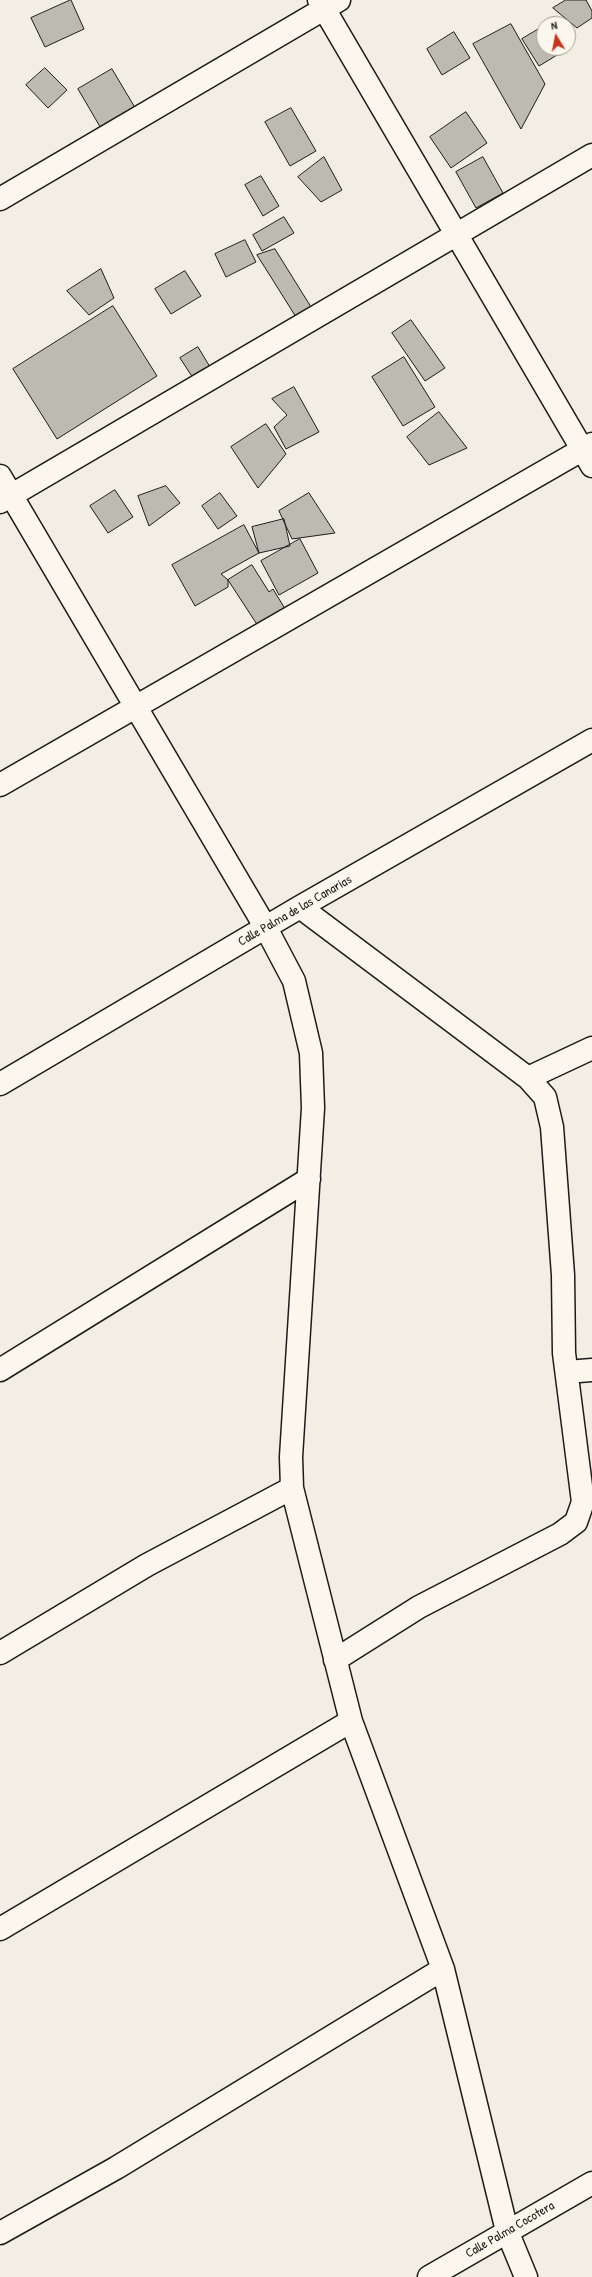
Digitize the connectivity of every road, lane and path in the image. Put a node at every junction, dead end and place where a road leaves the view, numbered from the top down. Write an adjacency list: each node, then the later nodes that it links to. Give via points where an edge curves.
1 (327, 3): 3 (street); 4 (street)
2 (592, 155): 4 (street)
3 (0, 199)
4 (457, 233): 5 (street); 7 (street)
5 (589, 453): 8 (street)
6 (0, 476): 7 (street)
7 (6, 498): 8 (street)
8 (136, 706): 10 (street); 12 (street)
9 (592, 740): 11 (street, Calle Palma de las Canarias)
10 (0, 784)
11 (300, 907): 12 (street, Calle Palma de las Canarias); 14 (street)
12 (266, 928): 15 (street, Calle Palma de las Canarias); 16 (street, via 294,981 311,1053 313,1108)
13 (592, 1048): 14 (street)
14 (528, 1078): 19 (street, via 545,1097 552,1127)
15 (0, 1084)
16 (309, 1179): 17 (street); 20 (street, via 291,1457)
17 (0, 1370)
18 (592, 1370): 19 (street)
19 (567, 1372): 21 (street)
20 (292, 1488): 22 (street, via 147,1565); 23 (street)
21 (584, 1521): 23 (street, via 419,1607)
22 (0, 1653)
23 (335, 1660): 24 (street)
24 (351, 1721): 25 (street); 26 (street)
25 (0, 1929)
26 (443, 1969): 28 (street); 29 (street, via 116,2168)
27 (592, 2183): 28 (street, Calle Palma Cocotera)
28 (507, 2232): 30 (street, Calle Palma Cocotera); 31 (street)
29 (0, 2233)
30 (429, 2277)
31 (526, 2277)

